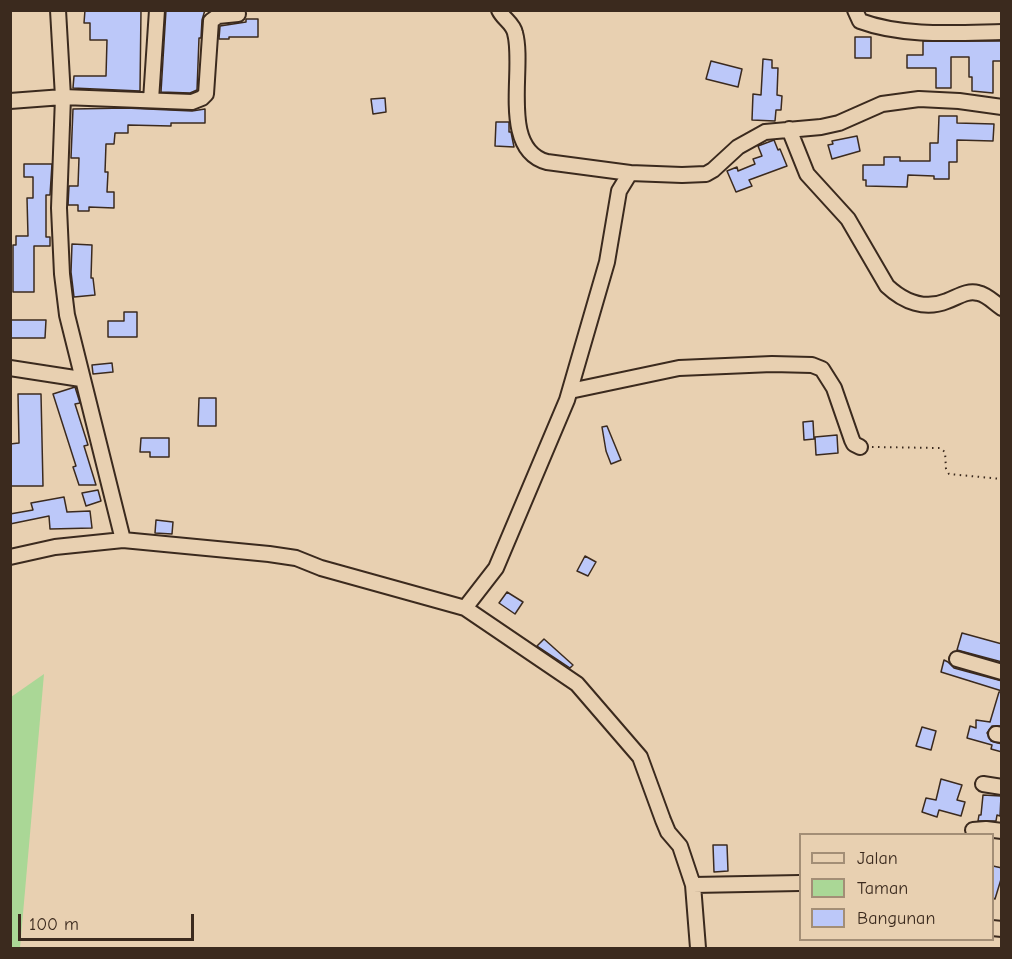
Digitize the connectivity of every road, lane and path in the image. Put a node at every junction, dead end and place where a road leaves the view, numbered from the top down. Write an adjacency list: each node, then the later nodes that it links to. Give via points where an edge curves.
1 (58, 10): 7 (street)
2 (157, 10): 8 (street)
3 (499, 10): 12 (street, via 515,30 518,120 530,153 547,162)
4 (855, 10): 6 (street, via 860,21 882,27)
5 (238, 14): 8 (street, via 218,16 211,21 206,94 202,98 192,102)
6 (1002, 32)
7 (63, 97): 8 (street); 9 (street); 15 (street, via 59,208 62,274)
8 (151, 100)
9 (10, 101)
10 (1002, 107): 11 (street, via 919,99 882,104 830,125)
11 (789, 129): 12 (street, via 753,137 706,174); 13 (street, via 807,174 848,219 895,294 909,302 928,305 976,292)
12 (630, 173): 16 (street, via 619,191 607,262)
13 (1002, 308)
14 (10, 368): 15 (street)
15 (81, 379): 19 (street)
16 (570, 392): 17 (street, via 679,368 812,365 822,369 834,388 852,440); 21 (street, via 496,568)
17 (860, 447): 18 (path, via 940,448 945,452 950,474)
18 (1002, 479)
19 (123, 540): 20 (street); 21 (street, via 296,558)
20 (10, 556)
21 (465, 608): 29 (street, via 578,684 633,748 645,768 663,820 680,846)
22 (957, 659): 23 (street)
23 (1002, 672)
24 (983, 784): 25 (street)
25 (1002, 787)
26 (973, 830): 27 (street)
27 (1002, 831)
28 (799, 883): 29 (street)
29 (693, 885): 30 (street)
30 (698, 948)

